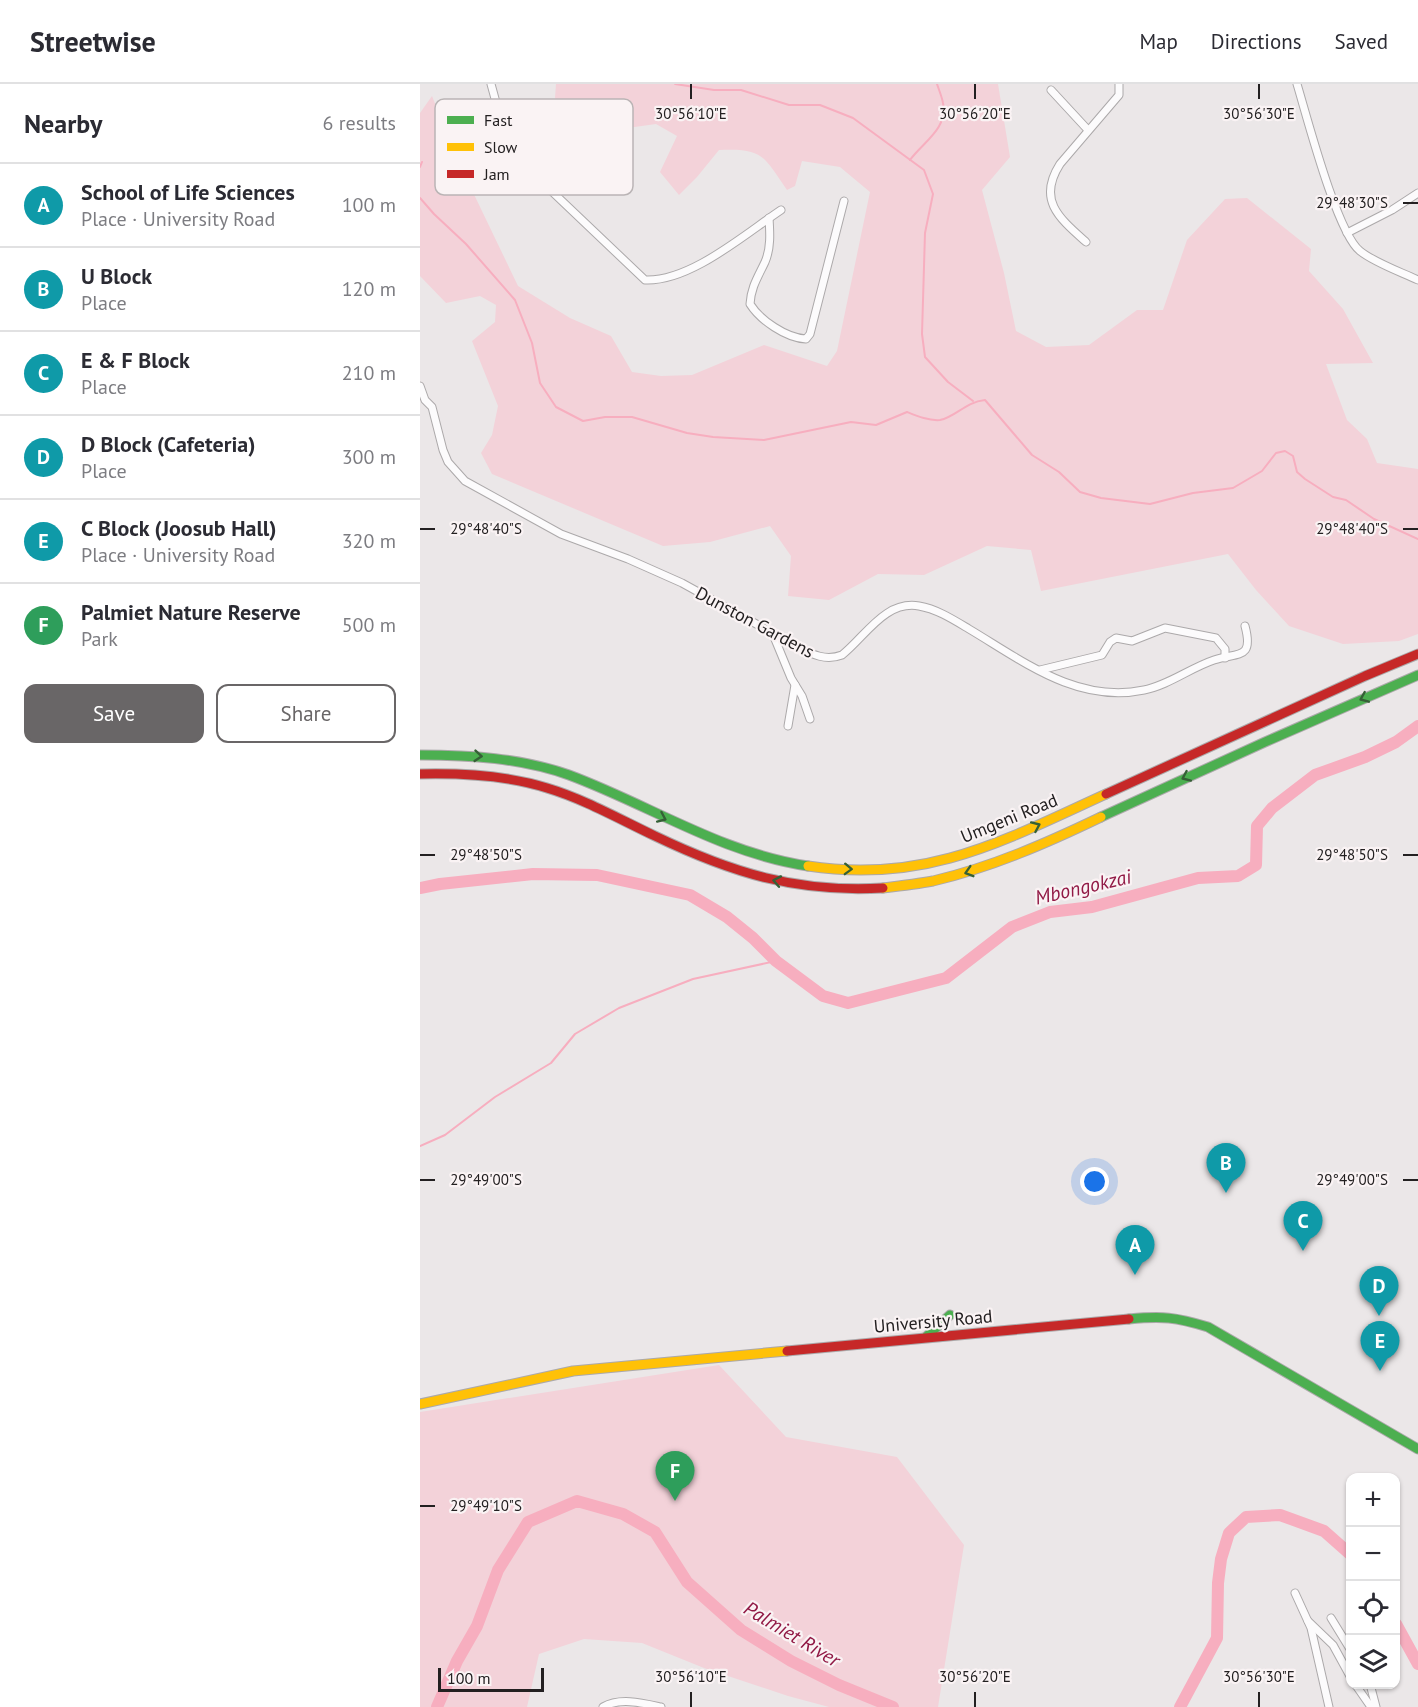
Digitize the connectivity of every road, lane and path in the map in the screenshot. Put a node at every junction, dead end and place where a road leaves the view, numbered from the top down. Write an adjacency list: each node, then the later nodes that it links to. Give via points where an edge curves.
1 (491, 84): 5 (street)
2 (1119, 84): 6 (street, via 1119,95)
3 (1297, 84): 12 (street)
4 (1051, 90): 6 (street)
5 (495, 99)
6 (1088, 130): 13 (street, via 1053,174 1051,191 1056,214)
7 (1418, 193): 12 (street)
8 (556, 195): 11 (street, via 645,280 668,277 702,262)
9 (844, 201): 11 (street, via 822,293 806,339 774,326 750,304 753,284 766,260)
10 (781, 210): 11 (street)
11 (769, 218)
12 (1347, 233): 14 (street, via 1360,251)
13 (1086, 242)
14 (1418, 280)
15 (420, 386): 17 (street, Dunston Gardens, via 432,407 442,450 465,481 561,534 682,583)
16 (1245, 626): 19 (street, Dunston Gardens, via 1245,652)
17 (772, 632): 20 (street, Dunston Gardens, via 808,653 834,658 848,651 890,611 919,606 952,619); 22 (street)
18 (1418, 654): 25 (main road, Umgeni Road, one-way to 18, via 493,757 535,765 577,779 715,842 753,855 830,869 882,871 993,845)
19 (1225, 658): 20 (street, Dunston Gardens, via 1147,690 1124,693 1074,687); 20 (street, via 1225,649 1216,638 1165,628 1132,640 1116,638 1102,655)
20 (1040, 670)
21 (1418, 675): 26 (main road, Umgeni Road, one-way to 26, via 996,864 893,889 816,887 775,881 695,856 546,788 466,773)
22 (795, 685): 23 (street); 24 (street)
23 (810, 719)
24 (788, 726)
25 (420, 755)
26 (420, 774)
27 (950, 1315): 28 (main road)
28 (926, 1337): 29 (main road, University Road, via 573,1371); 30 (main road, University Road, via 1141,1317 1178,1318 1209,1326)
29 (420, 1404)
30 (1418, 1449)
31 (1295, 1593): 33 (street)
32 (1331, 1618): 34 (street)
33 (1308, 1621): 35 (street, via 1332,1645); 40 (street)
34 (1346, 1642)
35 (1346, 1669)
36 (1359, 1689): 41 (street)
37 (1371, 1689): 42 (street)
38 (603, 1707): 39 (street, via 625,1702)
39 (661, 1707)
40 (1329, 1707)
41 (1371, 1707)
42 (1376, 1707)

